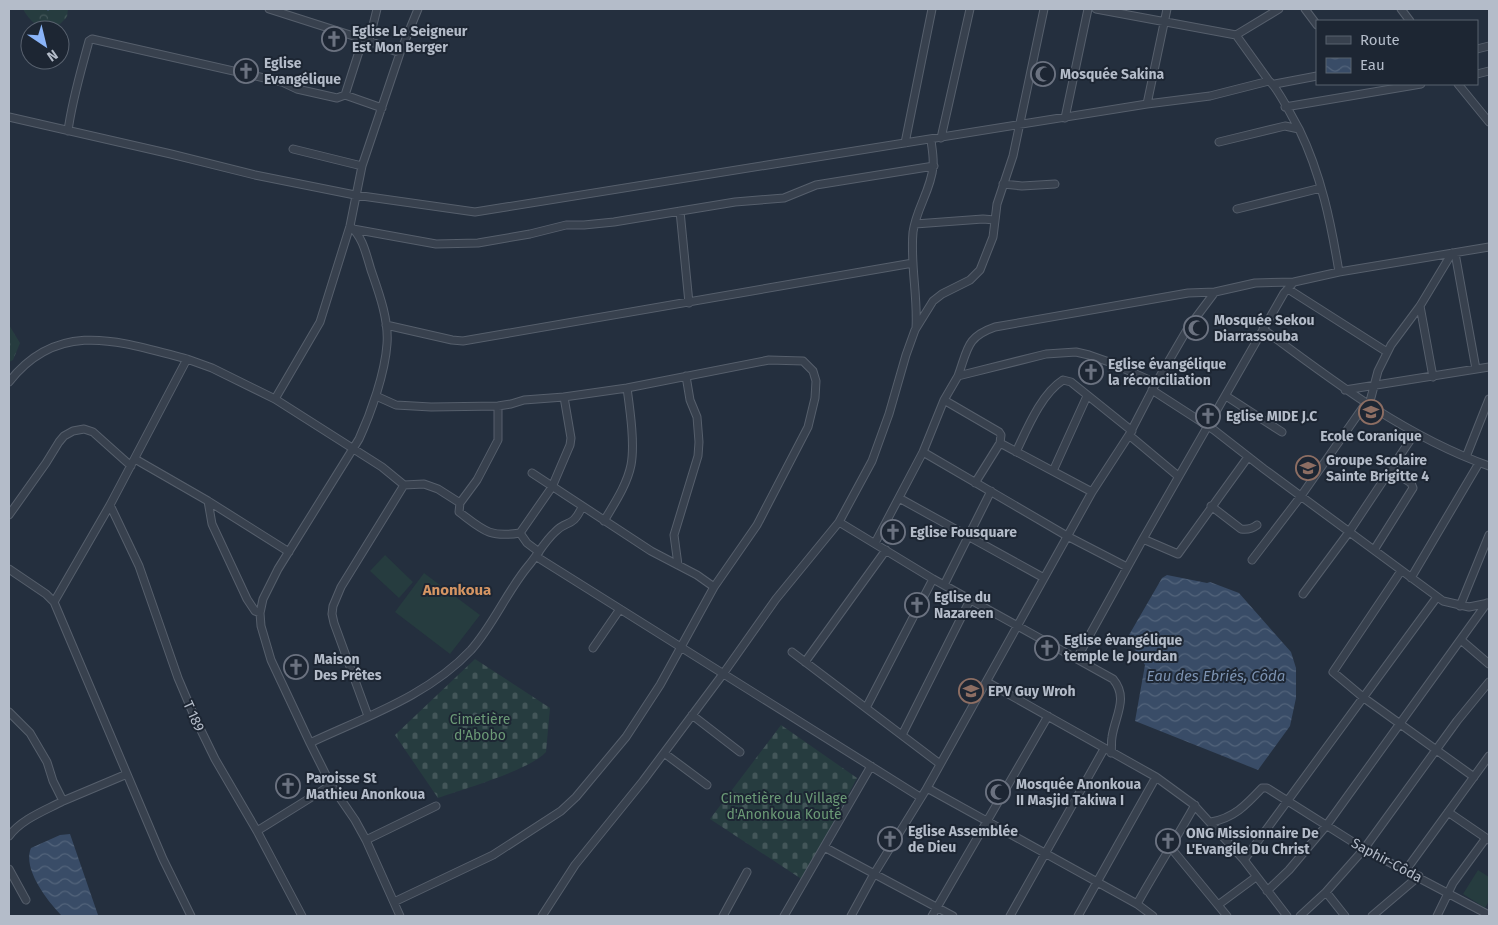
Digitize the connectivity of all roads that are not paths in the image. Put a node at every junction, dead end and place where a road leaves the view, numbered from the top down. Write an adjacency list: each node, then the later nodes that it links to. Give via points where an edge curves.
1 (269, 9): 13 (street)
2 (377, 9): 18 (street)
3 (418, 9): 19 (street)
4 (932, 9): 37 (street)
5 (970, 9): 34 (street)
6 (1044, 9): 31 (street)
7 (1088, 9): 29 (street)
8 (1096, 9): 15 (street)
9 (1167, 9): 15 (street)
10 (1280, 9): 17 (street)
11 (1305, 9): 16 (street)
12 (1401, 9): 14 (street)
13 (282, 11): 18 (street)
14 (1409, 20)
15 (1164, 22): 17 (street); 25 (street)
16 (1316, 24)
17 (1236, 35): 21 (street)
18 (366, 40): 19 (street); 24 (street)
19 (400, 53): 27 (street)
20 (1316, 76): 21 (street)
21 (1272, 83): 25 (street, via 1210,96); 26 (street)
22 (1415, 85): 26 (street)
23 (1459, 85): 30 (street)
24 (345, 96): 27 (street); 33 (street, via 337,98 297,89 282,82 92,39 76,83)
25 (1147, 104): 29 (street)
26 (1285, 107): 32 (street)
27 (382, 108): 39 (street)
28 (9, 117): 33 (street)
29 (1065, 118): 31 (street)
30 (1489, 122)
31 (1020, 125): 34 (street); 41 (street)
32 (1299, 129): 36 (street, via 1284,126); 43 (street)
33 (68, 131): 44 (street)
34 (941, 138): 35 (street)
35 (931, 140): 37 (street); 40 (street)
36 (1219, 142)
37 (904, 143): 44 (street, via 475,212)
38 (293, 150): 39 (street)
39 (362, 166): 44 (street)
40 (934, 166): 46 (street, via 816,184 784,198); 48 (street)
41 (1003, 184): 42 (street); 47 (street)
42 (1055, 184)
43 (1321, 188): 45 (street); 53 (street)
44 (355, 195): 49 (street)
45 (1237, 209)
46 (680, 211): 49 (street, via 614,222 566,225 478,243 436,244); 57 (street)
47 (995, 220): 48 (street); 61 (street, via 980,270 970,280 933,301)
48 (915, 224): 52 (street)
49 (351, 228): 59 (street, via 361,240); 78 (street, via 320,322)
50 (1489, 247): 51 (street)
51 (1454, 253): 53 (street); 58 (street); 65 (street)
52 (913, 263): 57 (street); 61 (street, via 917,308)
53 (1339, 272): 54 (street)
54 (1294, 282): 55 (street); 56 (street, via 1255,283)
55 (1288, 289): 60 (street); 62 (street)
56 (1216, 292): 67 (street, via 1188,293 995,327 972,340); 71 (street, via 1177,344)
57 (689, 302): 59 (street, via 463,340)
58 (1420, 306): 62 (street); 68 (street)
59 (386, 325): 74 (street, via 387,343)
60 (1263, 329): 73 (street); 76 (street)
61 (915, 330): 115 (street, via 872,460)
62 (1387, 352): 70 (street, via 1378,371)
63 (187, 359): 69 (street, via 125,342 96,339 68,342 38,355); 78 (street); 93 (street)
64 (1489, 367): 65 (street)
65 (1476, 369): 68 (street)
66 (686, 376): 72 (street); 129 (street, via 697,417 699,442 698,456 675,530); 137 (street, via 769,360 792,359 808,365 816,381 808,427 757,525)
67 (958, 376): 71 (street, via 1046,354 1076,352 1109,362); 80 (street)
68 (1433, 377): 70 (street)
69 (9, 382)
70 (1376, 385): 73 (street); 81 (street)
71 (1154, 387): 83 (street); 85 (street)
72 (627, 388): 77 (street); 114 (street, via 631,464)
73 (1345, 390): 81 (street)
74 (376, 396): 82 (street, via 396,405); 88 (street, via 367,422)
75 (1087, 396): 85 (street); 90 (street, via 1067,380 1056,385 1031,421); 98 (street)
76 (1226, 396): 83 (street); 84 (street)
77 (564, 397): 82 (street); 103 (street, via 571,438)
78 (275, 399): 88 (street)
79 (1489, 399): 92 (street)
80 (944, 400): 87 (street, via 999,432); 89 (street)
81 (1368, 404): 86 (street); 106 (street)
82 (498, 406): 109 (street, via 498,440 477,480)
83 (1209, 426): 91 (street); 100 (street)
84 (1282, 432)
85 (1130, 433): 100 (street); 105 (street)
86 (1416, 433): 92 (street); 97 (street)
87 (1000, 443): 90 (street); 101 (street)
88 (352, 449): 102 (street); 126 (street)
89 (923, 452): 101 (street); 107 (street)
90 (1016, 452): 98 (street)
91 (1248, 457): 106 (street); 111 (street)
92 (1466, 457): 94 (street)
93 (135, 459): 95 (street); 108 (street)
94 (1479, 463): 96 (street); 134 (street)
95 (131, 466): 110 (street); 113 (street, via 93,432 84,429 73,431 59,442)
96 (1489, 466)
97 (1391, 470): 117 (street); 125 (street, via 1411,483 1413,488)
98 (1052, 471): 105 (street)
99 (532, 473): 103 (street)
100 (1178, 476): 122 (street)
101 (975, 483): 104 (street)
102 (404, 485): 109 (street, via 424,484); 161 (street, via 333,606 332,614 344,652)
103 (552, 487): 112 (street); 118 (street)
104 (991, 491): 120 (street); 121 (street)
105 (1092, 492): 121 (street)
106 (1301, 496): 117 (street); 128 (street)
107 (899, 498): 120 (street); 123 (street)
108 (208, 501): 126 (street); 145 (street, via 212,524 247,599)
109 (460, 503): 118 (street, via 459,512 490,534)
110 (110, 505): 141 (street); 188 (street, T 189, via 139,566 194,718)
111 (1211, 506): 116 (street, via 1241,529 1253,528); 122 (street, via 1178,554)
112 (582, 507): 114 (street); 127 (street, via 575,520 555,532)
113 (9, 514)
114 (604, 521): 129 (street)
115 (839, 522): 123 (street); 154 (street, via 776,599)
116 (1257, 524)
117 (1349, 532): 125 (street); 138 (street)
118 (520, 533): 127 (street)
119 (1489, 535): 143 (street)
120 (968, 536): 133 (street); 136 (street)
121 (1068, 536): 130 (street); 133 (street)
122 (1143, 539): 130 (street)
123 (875, 543): 124 (street)
124 (886, 550): 135 (street); 152 (street)
125 (1374, 550): 132 (street)
126 (289, 552): 145 (street, via 263,599)
127 (538, 555): 144 (street); 161 (street, via 470,651 432,683)
128 (1252, 560)
129 (678, 565): 137 (street)
130 (1127, 567): 151 (street)
131 (9, 569): 141 (street)
132 (1401, 571): 134 (street); 157 (street, via 1333,672)
133 (1044, 578): 146 (street)
134 (1411, 578): 139 (street)
135 (933, 579): 136 (street); 158 (street)
136 (944, 585): 140 (street)
137 (714, 587): 148 (street)
138 (1303, 594)
139 (1437, 597): 143 (street); 157 (street)
140 (970, 600): 146 (street); 164 (street)
141 (54, 602): 173 (street)
142 (1488, 603): 143 (street); 147 (street)
143 (1460, 606)
144 (620, 610): 148 (street); 149 (street)
145 (260, 613): 165 (street, via 272,660)
146 (1017, 626): 151 (street); 155 (street)
147 (1461, 640): 153 (street); 163 (street)
148 (681, 647): 154 (street); 208 (street, via 626,737 561,811 493,855)
149 (594, 648)
150 (792, 652): 152 (street)
151 (1077, 658): 167 (street, via 1120,686 1120,706)
152 (805, 662): 158 (street)
153 (1489, 664)
154 (723, 674): 160 (street); 172 (street)
155 (987, 682): 162 (street); 171 (street)
156 (1489, 682): 166 (street)
157 (1364, 698): 163 (street); 181 (street)
158 (866, 708): 164 (street)
159 (9, 712): 180 (street, via 30,733 47,762)
160 (692, 715): 168 (street); 169 (street)
161 (368, 716): 165 (street)
162 (1048, 716): 167 (street); 185 (street)
163 (1400, 724): 166 (street); 187 (street)
164 (902, 735): 171 (street)
165 (310, 743): 176 (street)
166 (1437, 750): 175 (street); 194 (street)
167 (1108, 751): 174 (street); 195 (street)
168 (740, 752)
169 (664, 753): 177 (street); 216 (street, via 575,865)
170 (1489, 756): 175 (street)
171 (940, 764): 178 (street)
172 (871, 766): 179 (street); 192 (street)
173 (127, 774): 180 (street); 213 (street)
174 (1156, 777): 182 (street); 203 (street)
175 (1474, 777): 184 (street)
176 (331, 784): 188 (street); 191 (street)
177 (707, 785)
178 (927, 788): 179 (street); 185 (street)
179 (920, 798): 200 (street)
180 (63, 801): 189 (street, via 26,820)
181 (1287, 801): 186 (street, Saphir-Côda, via 1262,788 1234,814); 187 (street, Saphir-Côda); 196 (street)
182 (1195, 805): 186 (street); 193 (street)
183 (436, 806): 191 (street)
184 (1448, 812): 190 (street); 198 (street)
185 (988, 820): 195 (street); 211 (street)
186 (1211, 822): 196 (street)
187 (1326, 826): 194 (street, Saphir-Côda); 204 (street)
188 (257, 831): 214 (street, T 189)
189 (9, 836)
190 (1488, 839): 206 (street)
191 (366, 840): 208 (street)
192 (824, 847): 200 (street); 218 (street)
193 (1171, 848): 209 (street); 210 (street)
194 (1364, 849): 198 (street, Saphir-Côda); 205 (street)
195 (1047, 853): 203 (street); 222 (street)
196 (1244, 860): 202 (street)
197 (9, 869): 207 (street)
198 (1406, 870): 201 (street, Saphir-Côda)
199 (747, 872): 217 (street)
200 (874, 874): 211 (street); 219 (street)
201 (1419, 876): 206 (street, Saphir-Côda); 229 (street)
202 (1256, 877): 204 (street); 210 (street)
203 (1098, 882): 209 (street); 223 (street)
204 (1267, 891): 226 (street)
205 (1326, 892): 227 (street); 228 (street)
206 (1448, 892): 212 (street, Saphir-Côda); 230 (street)
207 (26, 900)
208 (394, 902): 215 (street)
209 (1137, 904): 224 (street)
210 (1218, 905): 225 (street)
211 (937, 908): 220 (street); 221 (street)
212 (1489, 914)
213 (191, 916)
214 (302, 916)
215 (400, 916)
216 (542, 916)
217 (723, 916)
218 (784, 916)
219 (851, 916)
220 (932, 916)
221 (953, 916)
222 (1010, 916)
223 (1078, 916)
224 (1152, 916)
225 (1227, 916)
226 (1287, 916)
227 (1300, 916)
228 (1345, 916)
229 (1372, 916)
230 (1437, 916)

